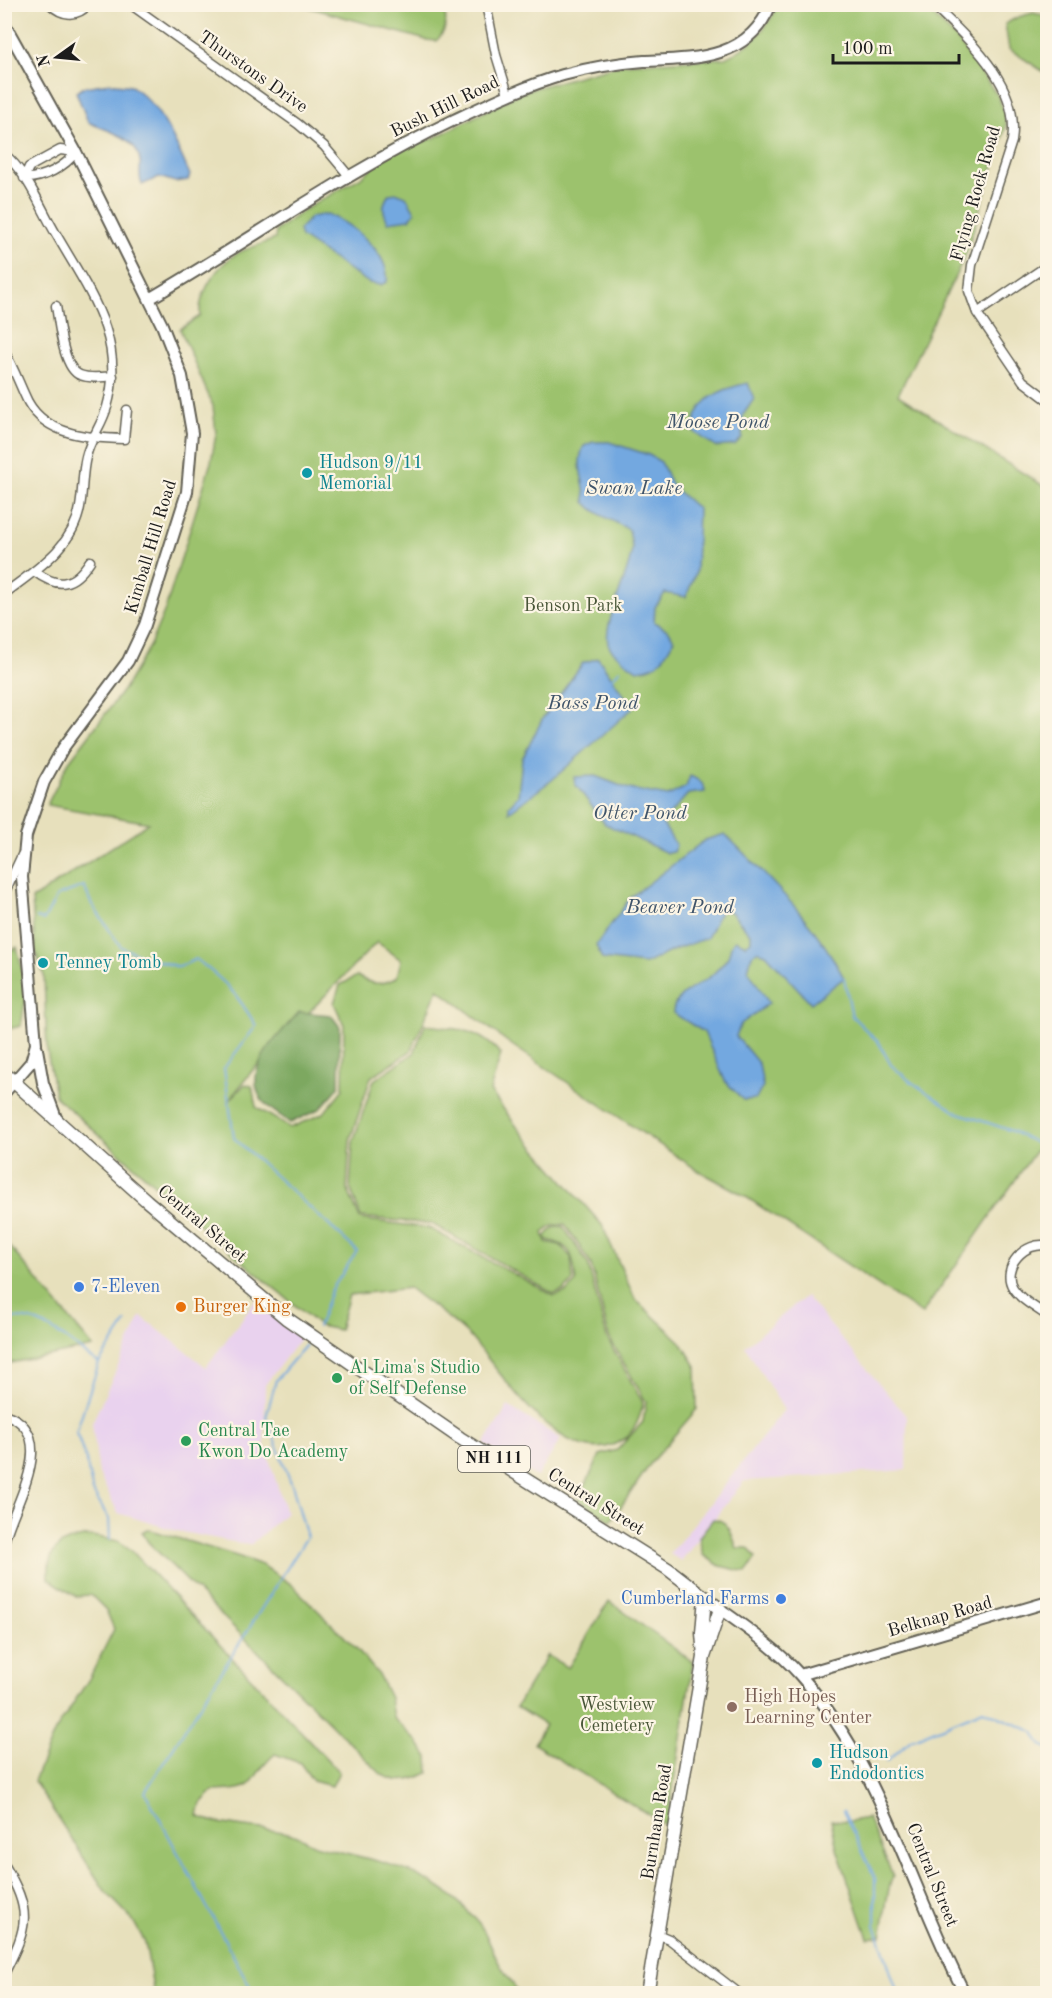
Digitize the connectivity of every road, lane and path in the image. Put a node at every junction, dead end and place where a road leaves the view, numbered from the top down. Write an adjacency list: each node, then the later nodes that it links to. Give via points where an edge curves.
1 (50, 4): 2 (street, via 71,15)
2 (89, 4)
3 (130, 4): 11 (street, Thurstons Drive, via 298,124 324,146)
4 (486, 4): 8 (street)
5 (771, 4): 8 (street, Bush Hill Road, via 755,31 721,53 594,68)
6 (932, 4): 16 (street, Flying Rock Road, via 989,66 1008,95 1014,116 1012,141 970,274 970,297)
7 (4, 23): 9 (street, Kimball Hill Road)
8 (508, 94): 11 (street, Bush Hill Road)
9 (76, 152): 12 (street, via 68,162 34,178); 12 (street, via 60,150 29,167); 14 (street, Kimball Hill Road)
10 (4, 154): 12 (street)
11 (349, 176): 14 (street, Bush Hill Road)
12 (24, 178): 18 (street, via 105,319)
13 (1047, 265): 16 (street)
14 (149, 299): 25 (street, Kimball Hill Road, via 177,361 186,394 192,453 187,492 145,625 117,677 53,765 36,801)
15 (56, 306): 18 (street, via 68,363 74,372 89,377)
16 (977, 313): 19 (street, Flying Rock Road, via 1023,381)
17 (4, 351): 21 (street, via 34,411 63,431)
18 (113, 376): 21 (street, via 107,408)
19 (1047, 400)
20 (127, 410): 21 (street, via 124,439)
21 (93, 438): 23 (street, via 73,529 62,546)
22 (90, 561): 23 (street, via 79,576 60,584)
23 (34, 571): 24 (street)
24 (4, 594)
25 (23, 854): 26 (street); 27 (street, Kimball Hill Road)
26 (4, 894)
27 (36, 1044): 29 (street, Kimball Hill Road, via 31,1062); 31 (street)
28 (4, 1073): 29 (main road, Central Street / NH 111)
29 (10, 1083): 30 (street, Kimball Hill Road); 31 (main road, Central Street / NH 111)
30 (4, 1093)
31 (56, 1118): 36 (main road, Central Street / NH 111, via 286,1318 460,1438 668,1569)
32 (1047, 1246): 33 (street, via 1036,1245 1023,1251 1010,1275 1019,1294)
33 (1047, 1316)
34 (4, 1414): 35 (street, via 26,1429 34,1450)
35 (4, 1543)
36 (705, 1597): 38 (main road, Central Street / NH 111); 39 (main road, Burnham Road)
37 (1047, 1602): 40 (street, Belknap Road)
38 (720, 1609): 39 (main road, Burnham Road); 40 (street, Central Street)
39 (704, 1657): 42 (main road, Burnham Road)
40 (800, 1675): 46 (street, Central Street, via 849,1742 874,1785)
41 (4, 1864): 43 (street, via 24,1900 25,1910 23,1930)
42 (657, 1934): 44 (main road, Burnham Road); 45 (street)
43 (4, 1974)
44 (647, 1994)
45 (740, 1994)
46 (965, 1994)

